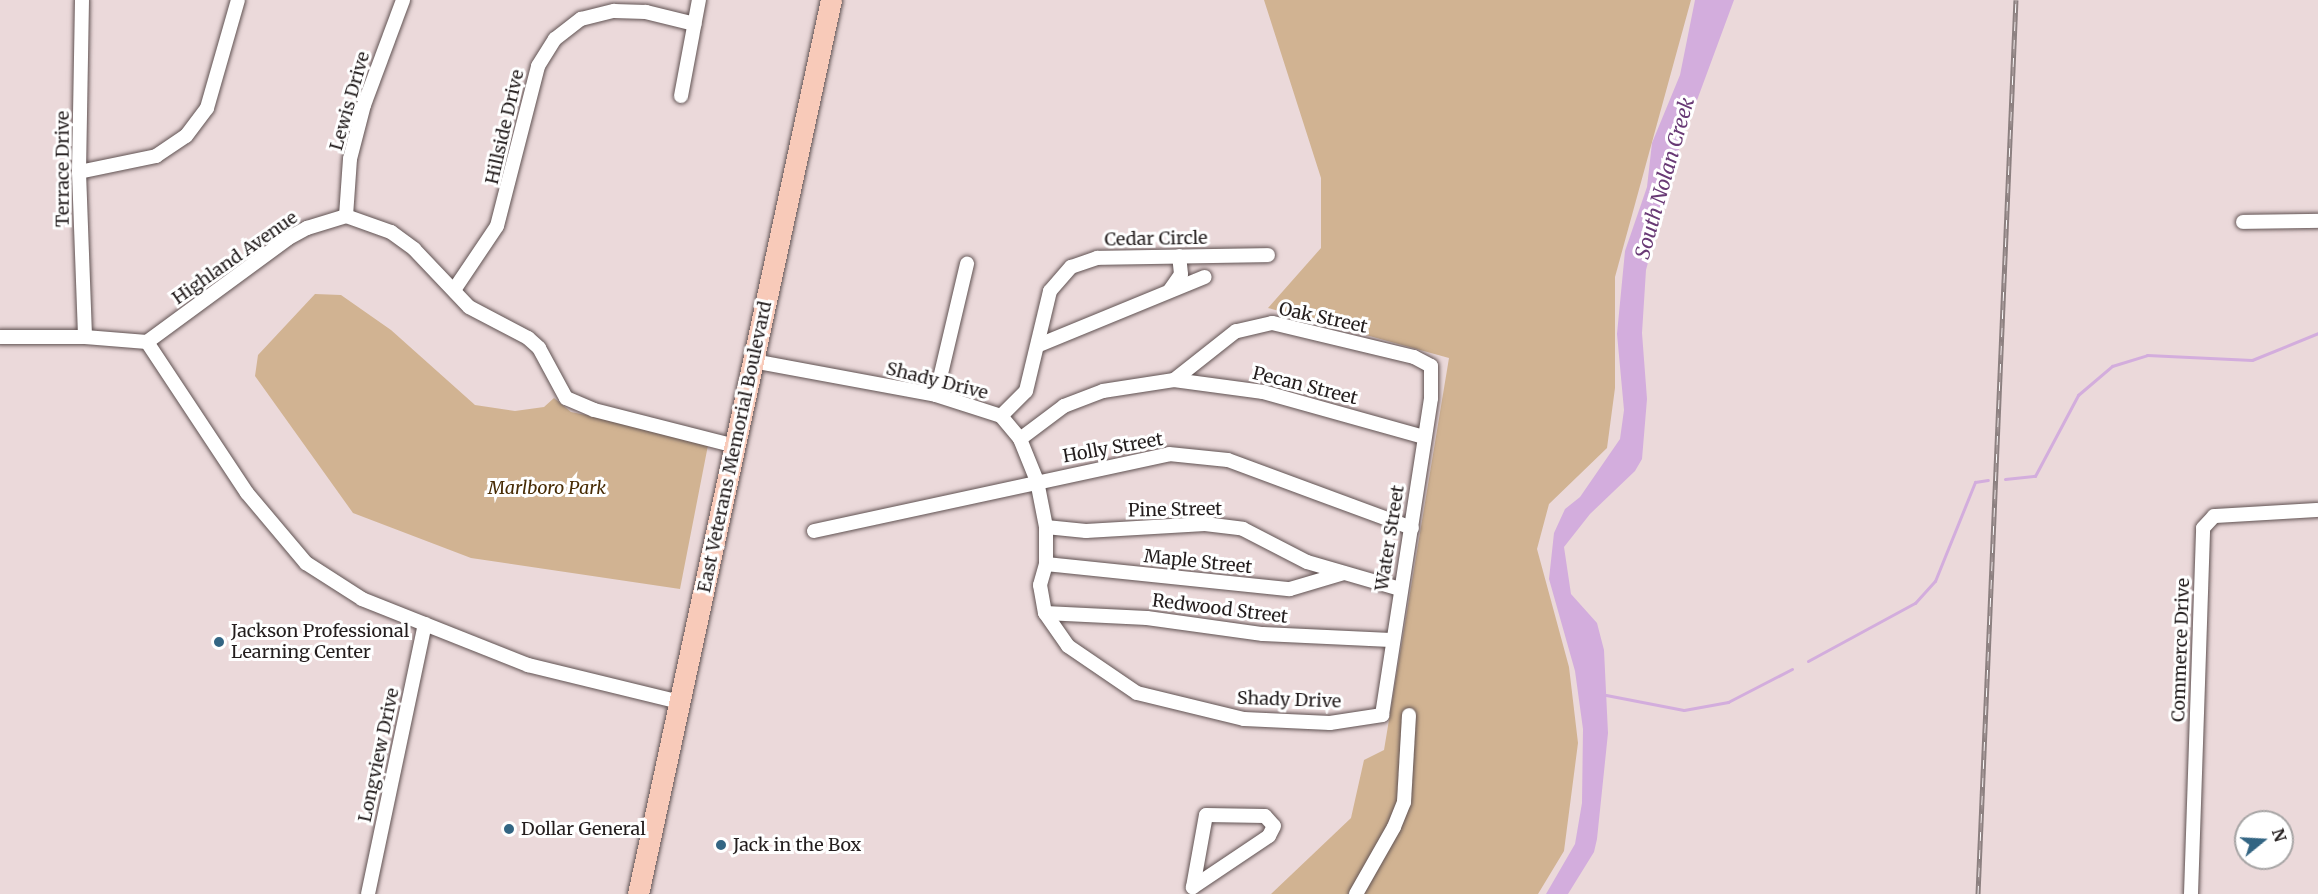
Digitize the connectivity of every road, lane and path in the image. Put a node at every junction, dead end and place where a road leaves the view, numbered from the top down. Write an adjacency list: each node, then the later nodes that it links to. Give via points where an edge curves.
1 (82, 0): 8 (street, Terrace Drive)
2 (238, 0): 8 (street, via 207,108 186,136 156,156)
3 (403, 0): 9 (street, Lewis Drive, via 364,105 350,159)
4 (699, 0): 6 (street)
5 (831, 0): 22 (main road, East Veterans Memorial Boulevard)
6 (695, 24): 7 (street); 16 (street, Hillside Drive, via 646,12 614,11 580,20 555,39 538,66 497,226)
7 (681, 96)
8 (79, 172): 19 (street, Terrace Drive)
9 (346, 216): 16 (street, via 391,232); 20 (street, Highland Avenue, via 287,239)
10 (2318, 221): 11 (street)
11 (2243, 222)
12 (1268, 255): 13 (street, Cedar Circle)
13 (1179, 256): 17 (street, via 1179,282); 21 (street, Cedar Circle, via 1097,258 1071,267 1050,291)
14 (967, 264): 25 (street)
15 (1205, 277): 17 (street)
16 (454, 290): 29 (street, via 469,308 538,348 566,398 594,410)
17 (1169, 292): 21 (street)
18 (0, 337): 19 (street)
19 (85, 337): 20 (street)
20 (147, 342): 39 (street, via 247,493 306,563 362,599)
21 (1039, 345): 26 (street, Cedar Circle, via 1026,391)
22 (753, 361): 25 (street, Shady Drive); 29 (main road, East Veterans Memorial Boulevard)
23 (1431, 366): 24 (street, Oak Street, via 1414,357 1272,323 1236,332); 27 (street, Water Street, via 1431,398)
24 (1174, 380): 27 (street, Pecan Street, via 1263,392); 28 (street, Oak Street, via 1103,391 1064,406)
25 (936, 395): 26 (street, Shady Drive)
26 (1001, 416): 28 (street, Shady Drive)
27 (1424, 436): 33 (street, Water Street)
28 (1020, 439): 30 (street, Shady Drive)
29 (735, 446): 41 (main road, East Veterans Memorial Boulevard)
30 (1037, 481): 32 (street, Shady Drive); 33 (street, Holly Street, via 1169,454 1228,460); 34 (street, Holly Street)
31 (2318, 510): 50 (street, Commerce Drive, via 2214,516 2204,528)
32 (1046, 527): 35 (street, Shady Drive); 36 (street, Pine Street, via 1086,531 1205,524 1243,529 1307,562)
33 (1412, 528): 37 (street, Water Street)
34 (814, 531)
35 (1046, 564): 36 (street, Maple Street, via 1290,589); 38 (street, Shady Drive, via 1040,585)
36 (1344, 573): 37 (street, Pine Street)
37 (1400, 589): 40 (street, Water Street)
38 (1046, 614): 40 (street, Redwood Street, via 1147,618 1263,634); 42 (street, Shady Drive, via 1068,646 1137,693 1244,720 1330,723)
39 (425, 624): 41 (street, via 528,665); 46 (street, Longview Drive)
40 (1391, 640): 42 (street, Water Street)
41 (680, 702): 44 (main road, East Veterans Memorial Boulevard)
42 (1382, 715)
43 (1408, 715): 49 (street, via 1404,802)
44 (644, 865): 47 (main road, East Veterans Memorial Boulevard); 48 (main road)
45 (1192, 890): 45 (street, via 1206,815 1265,816 1273,821 1269,836)
46 (368, 894)
47 (638, 894)
48 (654, 894)
49 (1356, 894)
50 (2191, 894)

